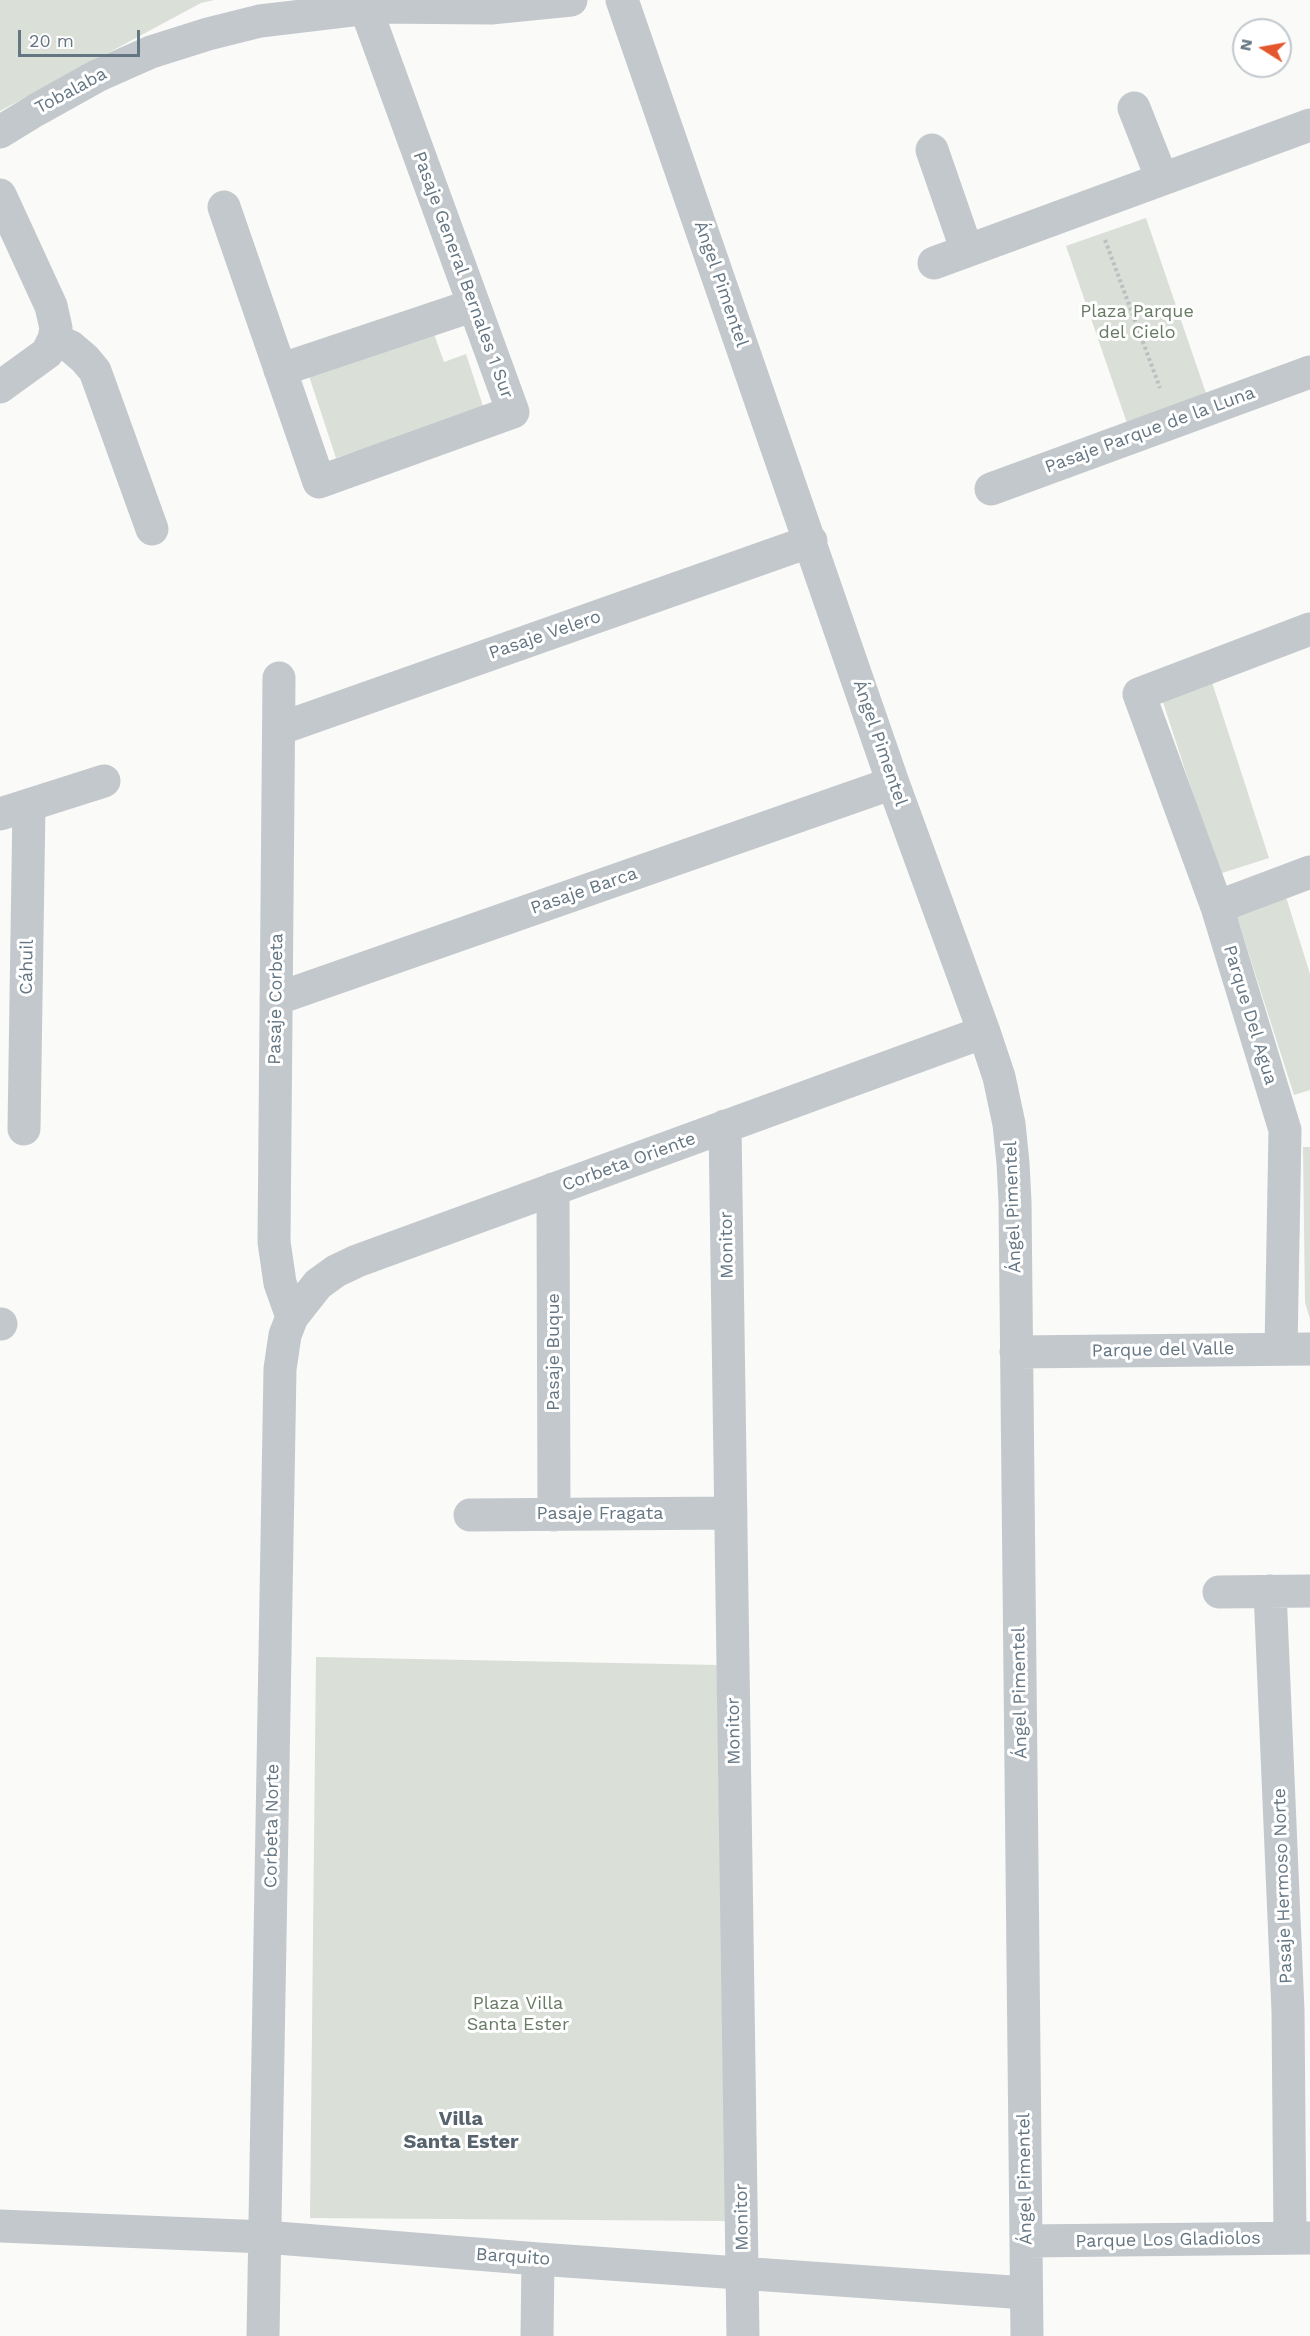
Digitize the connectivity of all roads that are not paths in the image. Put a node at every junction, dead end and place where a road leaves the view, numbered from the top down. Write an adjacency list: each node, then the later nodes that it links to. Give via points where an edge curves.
1 (571, 0): 3 (street, Tobalaba, via 491,8)
2 (622, 0): 20 (street, Ángel Pimentel)
3 (366, 9): 6 (street, Tobalaba, via 260,21 151,52 97,76); 13 (street, Pasaje General Bernales 1 Sur)
4 (1134, 108): 8 (street)
5 (1310, 125): 8 (street)
6 (0, 132)
7 (932, 150): 11 (street)
8 (1162, 179): 11 (street)
9 (0, 195): 14 (street, via 55,316)
10 (224, 207): 15 (street, Pasaje General Bernales 1 Sur)
11 (967, 250): 12 (street)
12 (934, 263)
13 (474, 305): 15 (street); 15 (street, Pasaje General Bernales 1 Sur, via 513,412 320,482)
14 (54, 339): 17 (street, via 47,353); 19 (street, via 71,347 94,371)
15 (280, 370)
16 (1310, 372): 18 (street, Pasaje Parque de la Luna)
17 (0, 387)
18 (991, 489)
19 (152, 529)
20 (810, 541): 23 (street, Pasaje Velero); 25 (street, Ángel Pimentel)
21 (1310, 629): 28 (street, Parque Del Agua, via 1139,694)
22 (279, 678): 23 (street, Pasaje Corbeta)
23 (279, 729): 29 (street, Pasaje Corbeta)
24 (104, 781): 26 (street)
25 (893, 783): 29 (street, Pasaje Barca); 30 (street, Ángel Pimentel)
26 (15, 810): 31 (street, Cáhuil)
27 (1310, 872): 28 (street)
28 (1217, 907): 33 (street, Parque Del Agua)
29 (276, 999): 36 (street, Pasaje Corbeta, via 274,1242 280,1283)
30 (984, 1032): 32 (street, Corbeta Oriente); 38 (street, Ángel Pimentel, via 999,1077 1013,1163)
31 (13, 1046): 34 (street, Cáhuil)
32 (725, 1126): 35 (street, Corbeta Oriente); 39 (street, Monitor)
33 (1297, 1127): 37 (street, Parque Del Agua)
34 (24, 1129)
35 (554, 1189): 36 (street, Corbeta Oriente, via 336,1271 318,1284); 41 (street, Pasaje Buque)
36 (292, 1317): 47 (street, Corbeta Norte, via 280,1369)
37 (1296, 1349): 38 (street, Parque del Valle)
38 (1016, 1352): 49 (street, Ángel Pimentel)
39 (731, 1514): 41 (street, Pasaje Fragata); 51 (street, Monitor)
40 (470, 1515): 41 (street, Pasaje Fragata)
41 (554, 1515)
42 (1310, 1591): 44 (street)
43 (1219, 1592): 44 (street)
44 (1270, 1592): 45 (street, Pasaje Hermoso Norte)
45 (1299, 2011): 48 (street, Pasaje Hermoso Norte, via 1288,2180)
46 (0, 2226): 47 (street, Barquito)
47 (265, 2237): 50 (street, Barquito); 53 (street, Corbeta Norte)
48 (1300, 2238): 49 (street, Parque Los Gladiolos)
49 (1026, 2241): 52 (street, Ángel Pimentel)
50 (538, 2259): 51 (street, Barquito); 54 (street)
51 (743, 2273): 52 (street, Barquito); 55 (street, Monitor)
52 (1026, 2293): 56 (street, Ángel Pimentel)
53 (263, 2336)
54 (537, 2336)
55 (743, 2336)
56 (1027, 2336)

